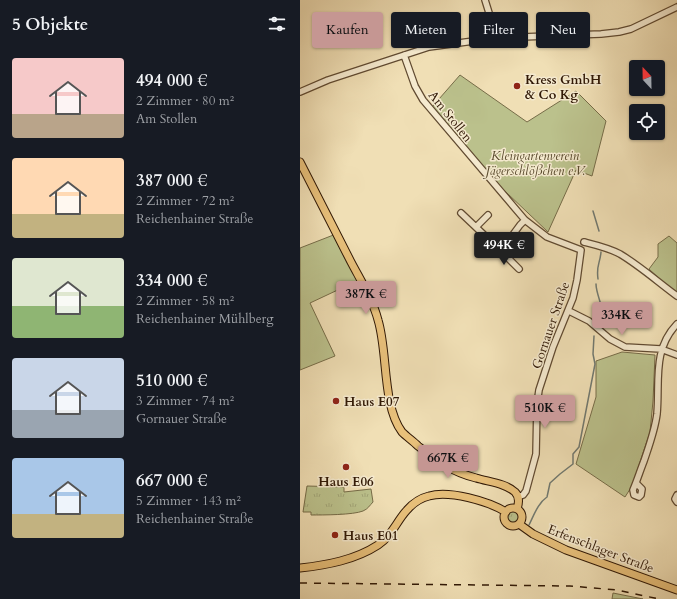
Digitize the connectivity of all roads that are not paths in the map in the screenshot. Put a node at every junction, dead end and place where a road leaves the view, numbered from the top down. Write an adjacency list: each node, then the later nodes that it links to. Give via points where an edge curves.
1 (485, 0): 3 (street)
2 (677, 7): 4 (street, via 619,32)
3 (489, 12)
4 (528, 37)
5 (469, 42): 6 (street, via 429,47)
6 (404, 55): 7 (street); 11 (street, Am Stollen, via 423,100)
7 (300, 92)
8 (300, 162): 24 (main road, via 378,319 390,398 403,432 447,467 504,485 517,494)
9 (461, 212): 12 (street)
10 (488, 216): 12 (street)
11 (526, 220): 14 (street, Am Stollen, via 548,237); 15 (street)
12 (477, 226): 15 (street)
13 (584, 242): 17 (street, via 618,253)
14 (581, 250): 18 (street, Gornauer Straße)
15 (501, 251): 16 (street)
16 (519, 268)
17 (677, 296)
18 (569, 311): 20 (street, via 589,321 610,339 625,347); 24 (street, Gornauer Straße, via 541,382 537,404 536,454 526,491)
19 (677, 324): 20 (street)
20 (661, 349): 21 (street); 22 (street, via 657,414)
21 (677, 355)
22 (636, 483)
23 (677, 495): 25 (street)
24 (518, 498): 26 (main road)
25 (677, 502)
26 (517, 509): 27 (main road, via 511,508); 28 (main road, via 522,516)
27 (506, 512): 28 (main road, via 504,519 507,524); 29 (main road, via 467,497 431,495 418,500 406,511 391,535 378,545 342,561)
28 (519, 524): 30 (main road, Erfenschlager Straße, via 532,534 566,550)
29 (300, 568)
30 (677, 590)

